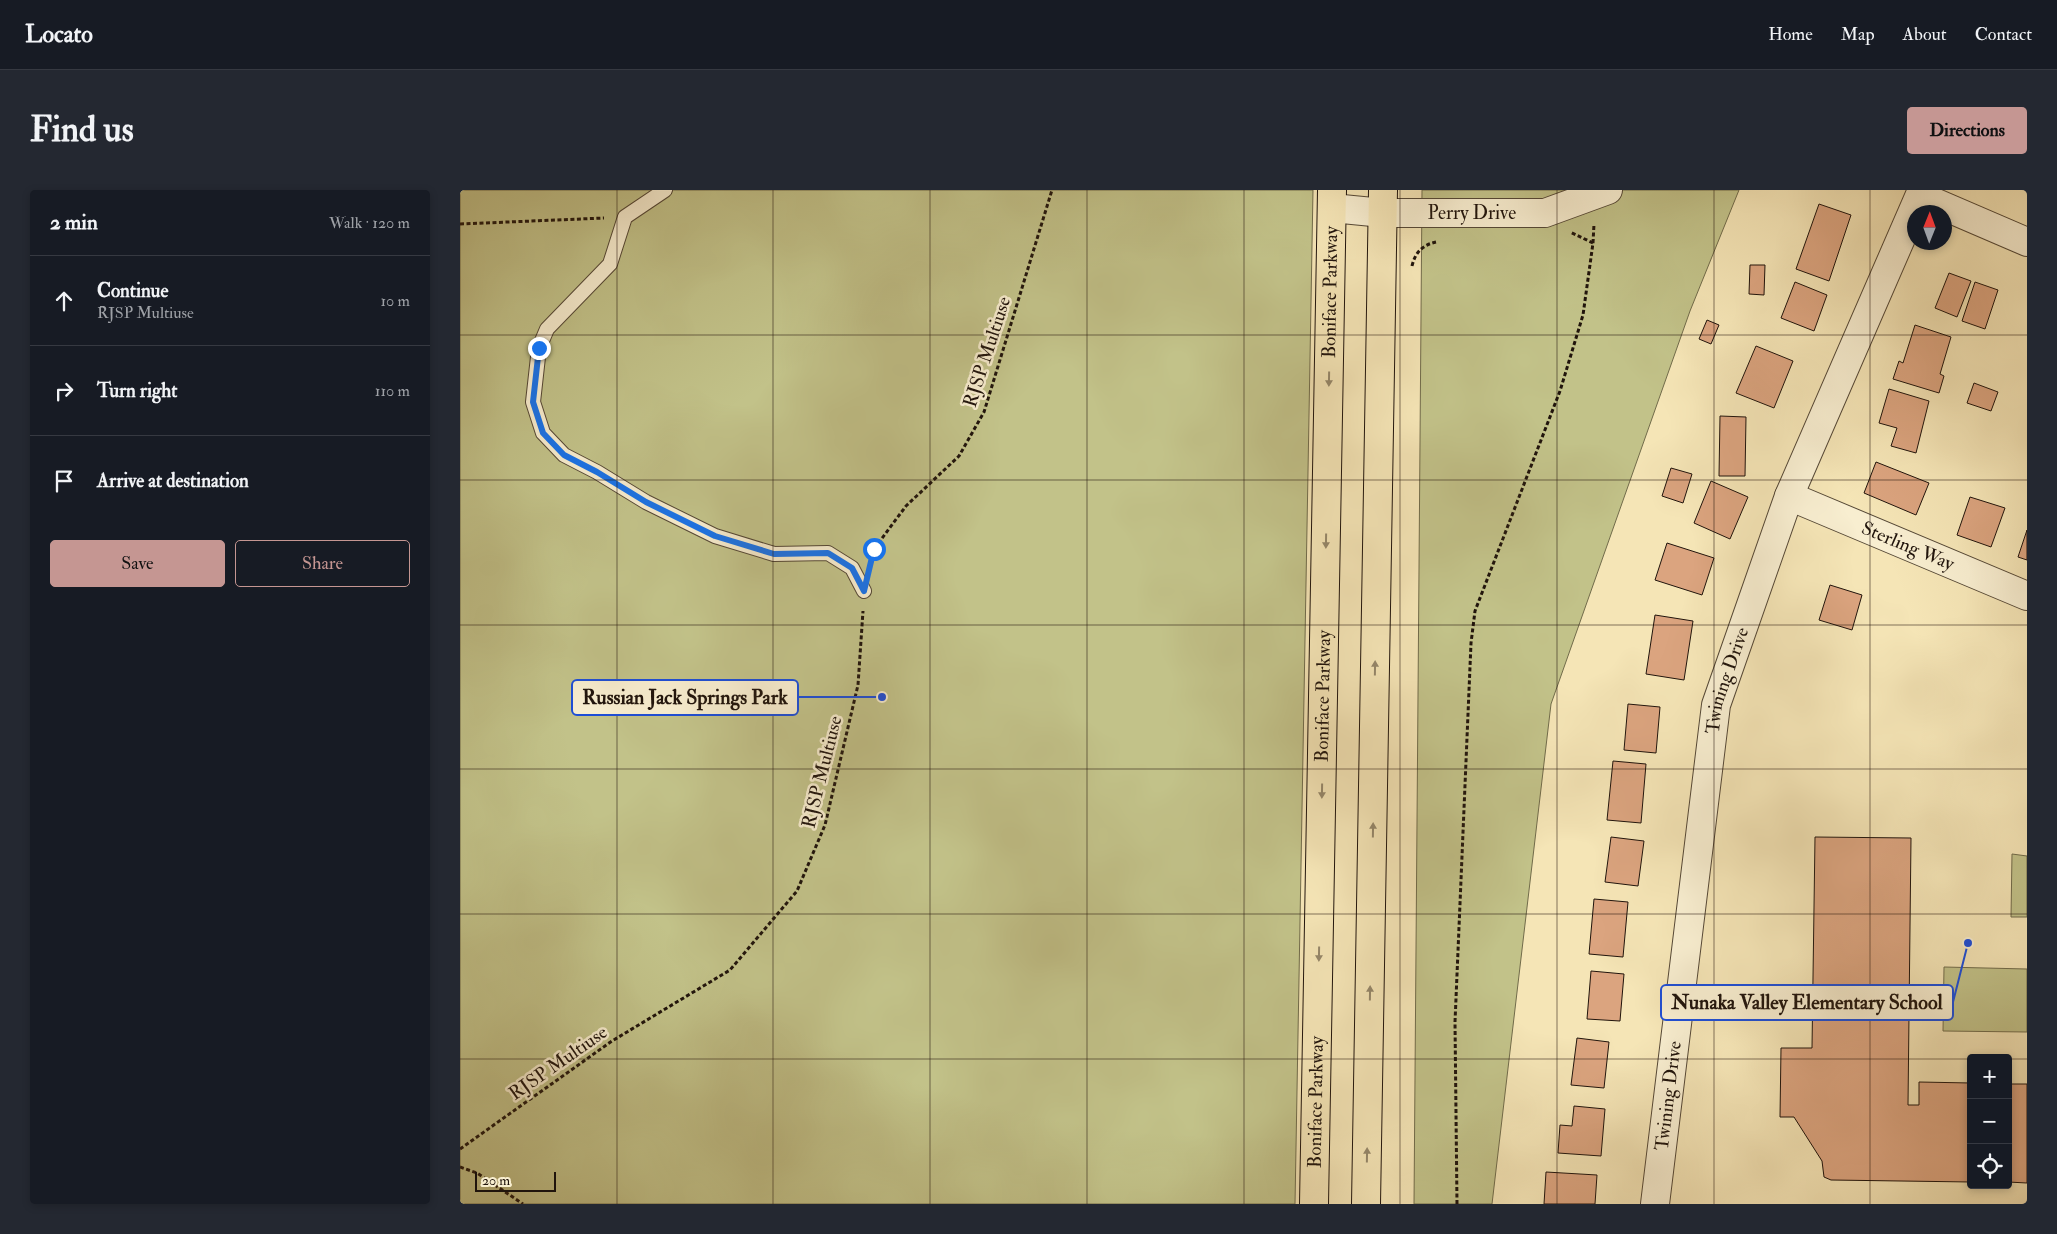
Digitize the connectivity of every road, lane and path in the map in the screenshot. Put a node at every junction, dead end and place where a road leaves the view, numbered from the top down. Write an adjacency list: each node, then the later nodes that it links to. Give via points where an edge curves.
1 (666, 190): 7 (lane)
2 (1052, 190): 14 (path, RJSP Multiuse, via 984,412 959,456 906,506 874,549)
3 (1608, 190): 6 (street, Perry Drive, via 1545,213)
4 (1921, 193): 11 (street); 13 (street, Twining Drive)
5 (1332, 199): 6 (street, Perry Drive); 19 (main road, Boniface Parkway, one-way to 19)
6 (1383, 201): 20 (main road, one-way to 6)
7 (625, 217): 8 (path); 14 (lane, via 610,264 547,329 539,348 533,402 543,433 564,455 646,502 715,536 774,554 828,553 852,568)
8 (460, 224)
9 (1563, 229): 21 (path, via 1593,243 1583,315 1560,391 1475,611 1470,643 1455,1022)
10 (1444, 240): 12 (path, via 1426,245 1414,256)
11 (2027, 242)
12 (1412, 266)
13 (1789, 496): 15 (street, Sterling Way); 22 (street, Twining Drive, via 1716,705)
14 (864, 591): 16 (path, RJSP Multiuse, via 858,685 825,825 797,891 730,970 612,1041)
15 (2027, 596)
16 (460, 1149)
17 (460, 1167): 18 (path, via 477,1172)
18 (523, 1204)
19 (1314, 1204)
20 (1366, 1204)
21 (1457, 1204)
22 (1655, 1204)

